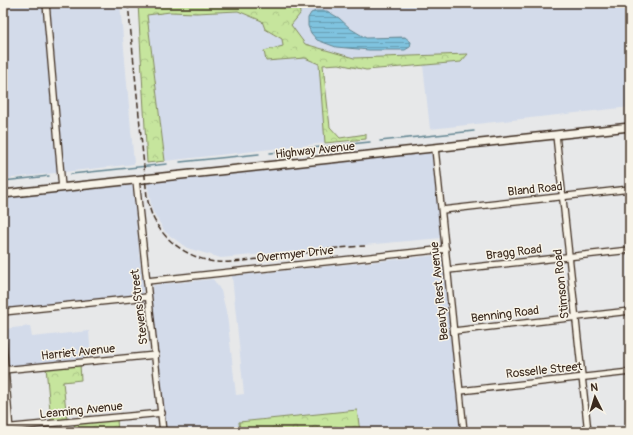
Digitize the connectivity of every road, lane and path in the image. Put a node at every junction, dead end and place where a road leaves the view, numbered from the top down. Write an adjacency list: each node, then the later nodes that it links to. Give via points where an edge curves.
1 (46, 3): 6 (street)
2 (630, 127): 3 (street, Highway Avenue)
3 (556, 135): 4 (street, Highway Avenue); 9 (street, Stimson Road)
4 (435, 148): 5 (street, Highway Avenue); 10 (street, Beauty Rest Avenue)
5 (136, 180): 6 (street, Highway Avenue); 15 (street, Stevens Street)
6 (62, 188): 8 (street, Highway Avenue)
7 (630, 189): 9 (street, Bland Road)
8 (3, 194)
9 (563, 197): 10 (street, Bland Road); 13 (street, Stimson Road)
10 (442, 210): 11 (street, Beauty Rest Avenue)
11 (446, 249): 14 (street, Beauty Rest Avenue); 15 (street, Overmyer Drive)
12 (630, 250): 13 (street, Bragg Road)
13 (569, 256): 14 (street, Bragg Road); 19 (street, Stimson Road)
14 (448, 270): 20 (street, Beauty Rest Avenue)
15 (147, 281): 16 (street, Stevens Street)
16 (148, 297): 18 (street); 22 (street, Stevens Street)
17 (630, 311): 19 (street, Benning Road)
18 (3, 312)
19 (576, 317): 20 (street, Benning Road); 25 (street, Stimson Road)
20 (454, 331): 26 (street, Beauty Rest Avenue)
21 (3, 341): 23 (street)
22 (156, 355): 23 (street, Harriet Avenue); 27 (street, Stevens Street)
23 (4, 370): 29 (street)
24 (630, 372): 25 (street, Rosselle Street)
25 (582, 377): 26 (street, Rosselle Street); 32 (street, Stimson Road)
26 (460, 391): 31 (street, Beauty Rest Avenue)
27 (162, 413): 29 (street, Leaming Avenue); 30 (street, Stevens Street)
28 (3, 428): 29 (street, Leaming Avenue)
29 (10, 430)
30 (163, 432)
31 (464, 432)
32 (588, 432)

